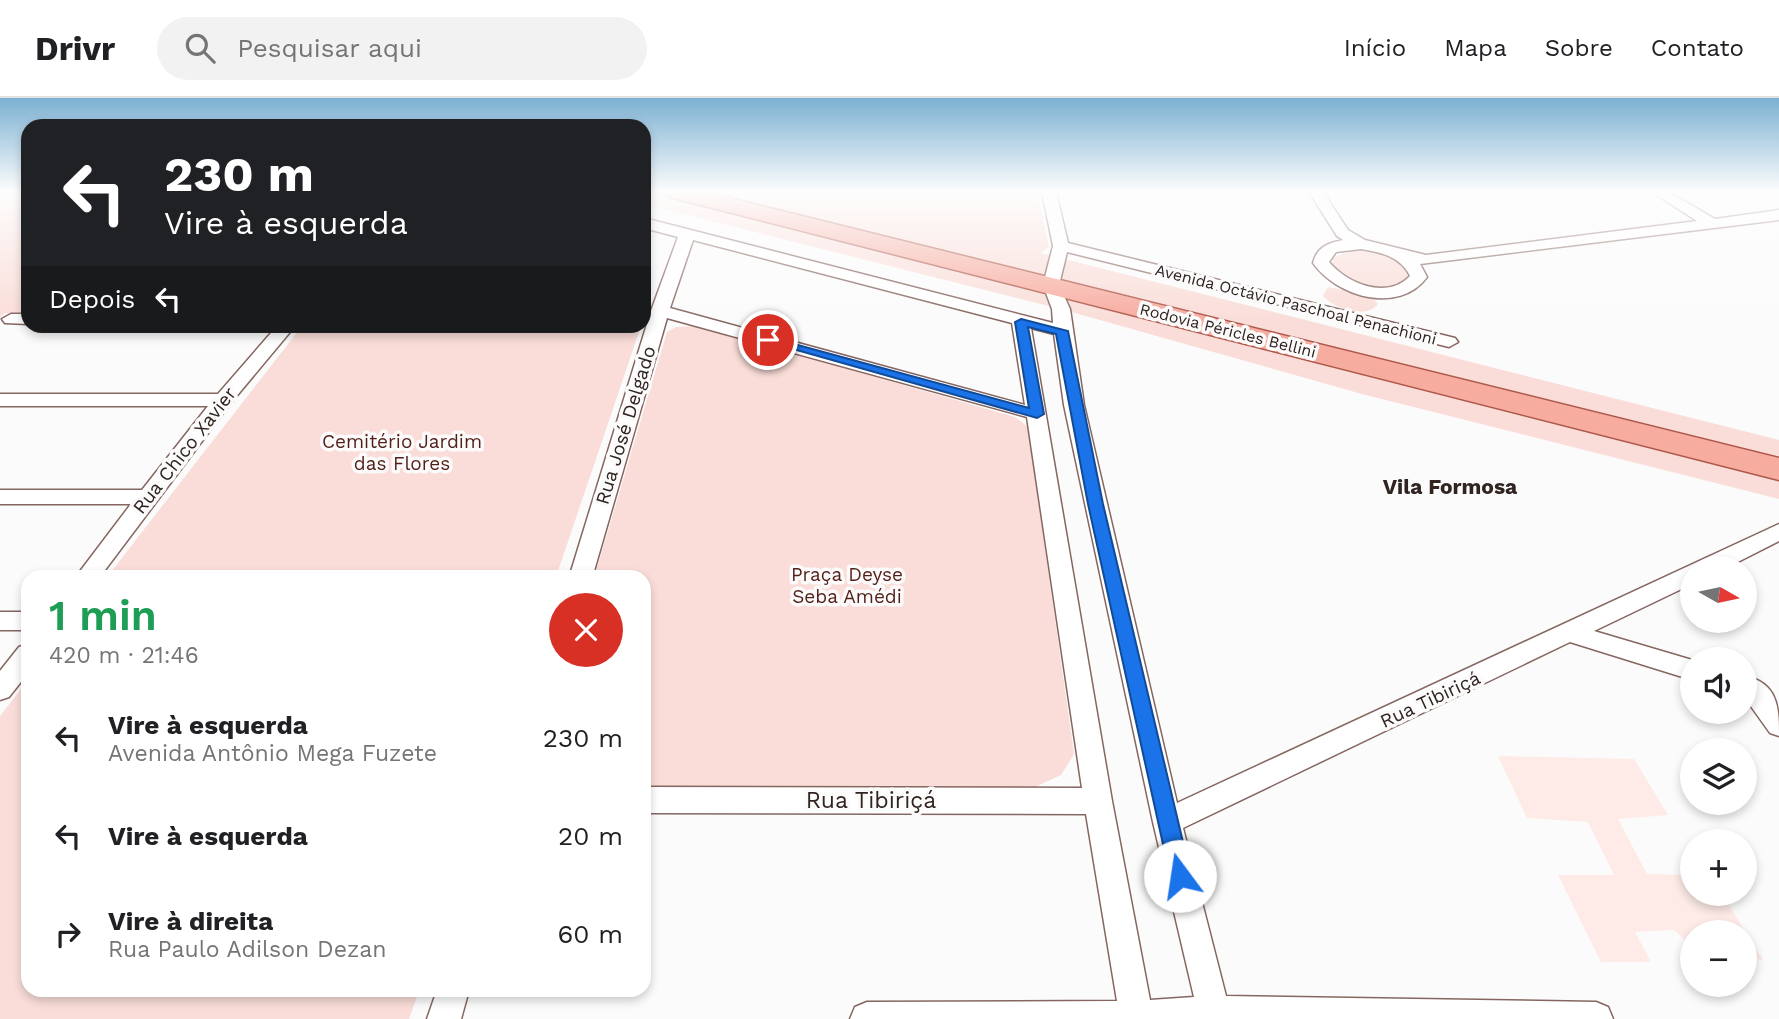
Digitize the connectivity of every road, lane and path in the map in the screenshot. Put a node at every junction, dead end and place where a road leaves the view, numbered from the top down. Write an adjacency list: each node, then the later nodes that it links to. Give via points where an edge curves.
1 (687, 235): 14 (street, Rua José Delgado)
2 (691, 235): 15 (street)
3 (850, 235): 11 (main road, Rodovia Péricles Bellini)
4 (1059, 235): 8 (street)
5 (1340, 235): 7 (street)
6 (1618, 235): 9 (street)
7 (1342, 239): 9 (street, via 1384,248); 10 (street, via 1322,255 1321,263)
8 (1061, 246): 11 (street); 13 (street, Avenida Octávio Paschoal Penachioni)
9 (1415, 261): 12 (street, via 1419,277)
10 (1338, 280): 12 (street, via 1368,290); 13 (street)
11 (1051, 285): 17 (street, via 1061,309); 23 (main road, Rodovia Péricles Bellini)
12 (1399, 291): 16 (street)
13 (1294, 303): 16 (street, Avenida Octávio Paschoal Penachioni)
14 (660, 311): 22 (street); 29 (street, Rua José Delgado)
15 (1021, 322): 17 (street); 22 (street)
16 (1396, 329): 19 (street, Avenida Octávio Paschoal Penachioni)
17 (1062, 331): 43 (street)
18 (280, 333): 21 (street, Rua Chico Xavier)
19 (1448, 342)
20 (0, 400): 21 (street)
21 (223, 400): 25 (street, Rua Chico Xavier)
22 (1037, 414): 42 (street)
23 (1779, 469)
24 (0, 497): 25 (street)
25 (146, 497): 28 (street, Rua Chico Xavier)
26 (1778, 532): 27 (street)
27 (1729, 556)
28 (92, 570)
29 (582, 570)
30 (1680, 580): 33 (street, Rua Tibiriçá)
31 (0, 621): 32 (street)
32 (21, 621)
33 (1570, 633): 35 (street); 43 (street, Rua Tibiriçá)
34 (21, 663): 36 (street)
35 (1680, 666)
36 (0, 690)
37 (1757, 690): 38 (street)
38 (1779, 696)
39 (1757, 698): 40 (street)
40 (1779, 725)
41 (651, 800): 42 (street, Rua Tibiriçá)
42 (1098, 801): 46 (street)
43 (1167, 822): 45 (street)
44 (451, 997): 47 (street)
45 (1215, 1015): 46 (street); 49 (street)
46 (1137, 1018): 48 (street)
47 (444, 1019)
48 (867, 1019)
49 (1596, 1019)

